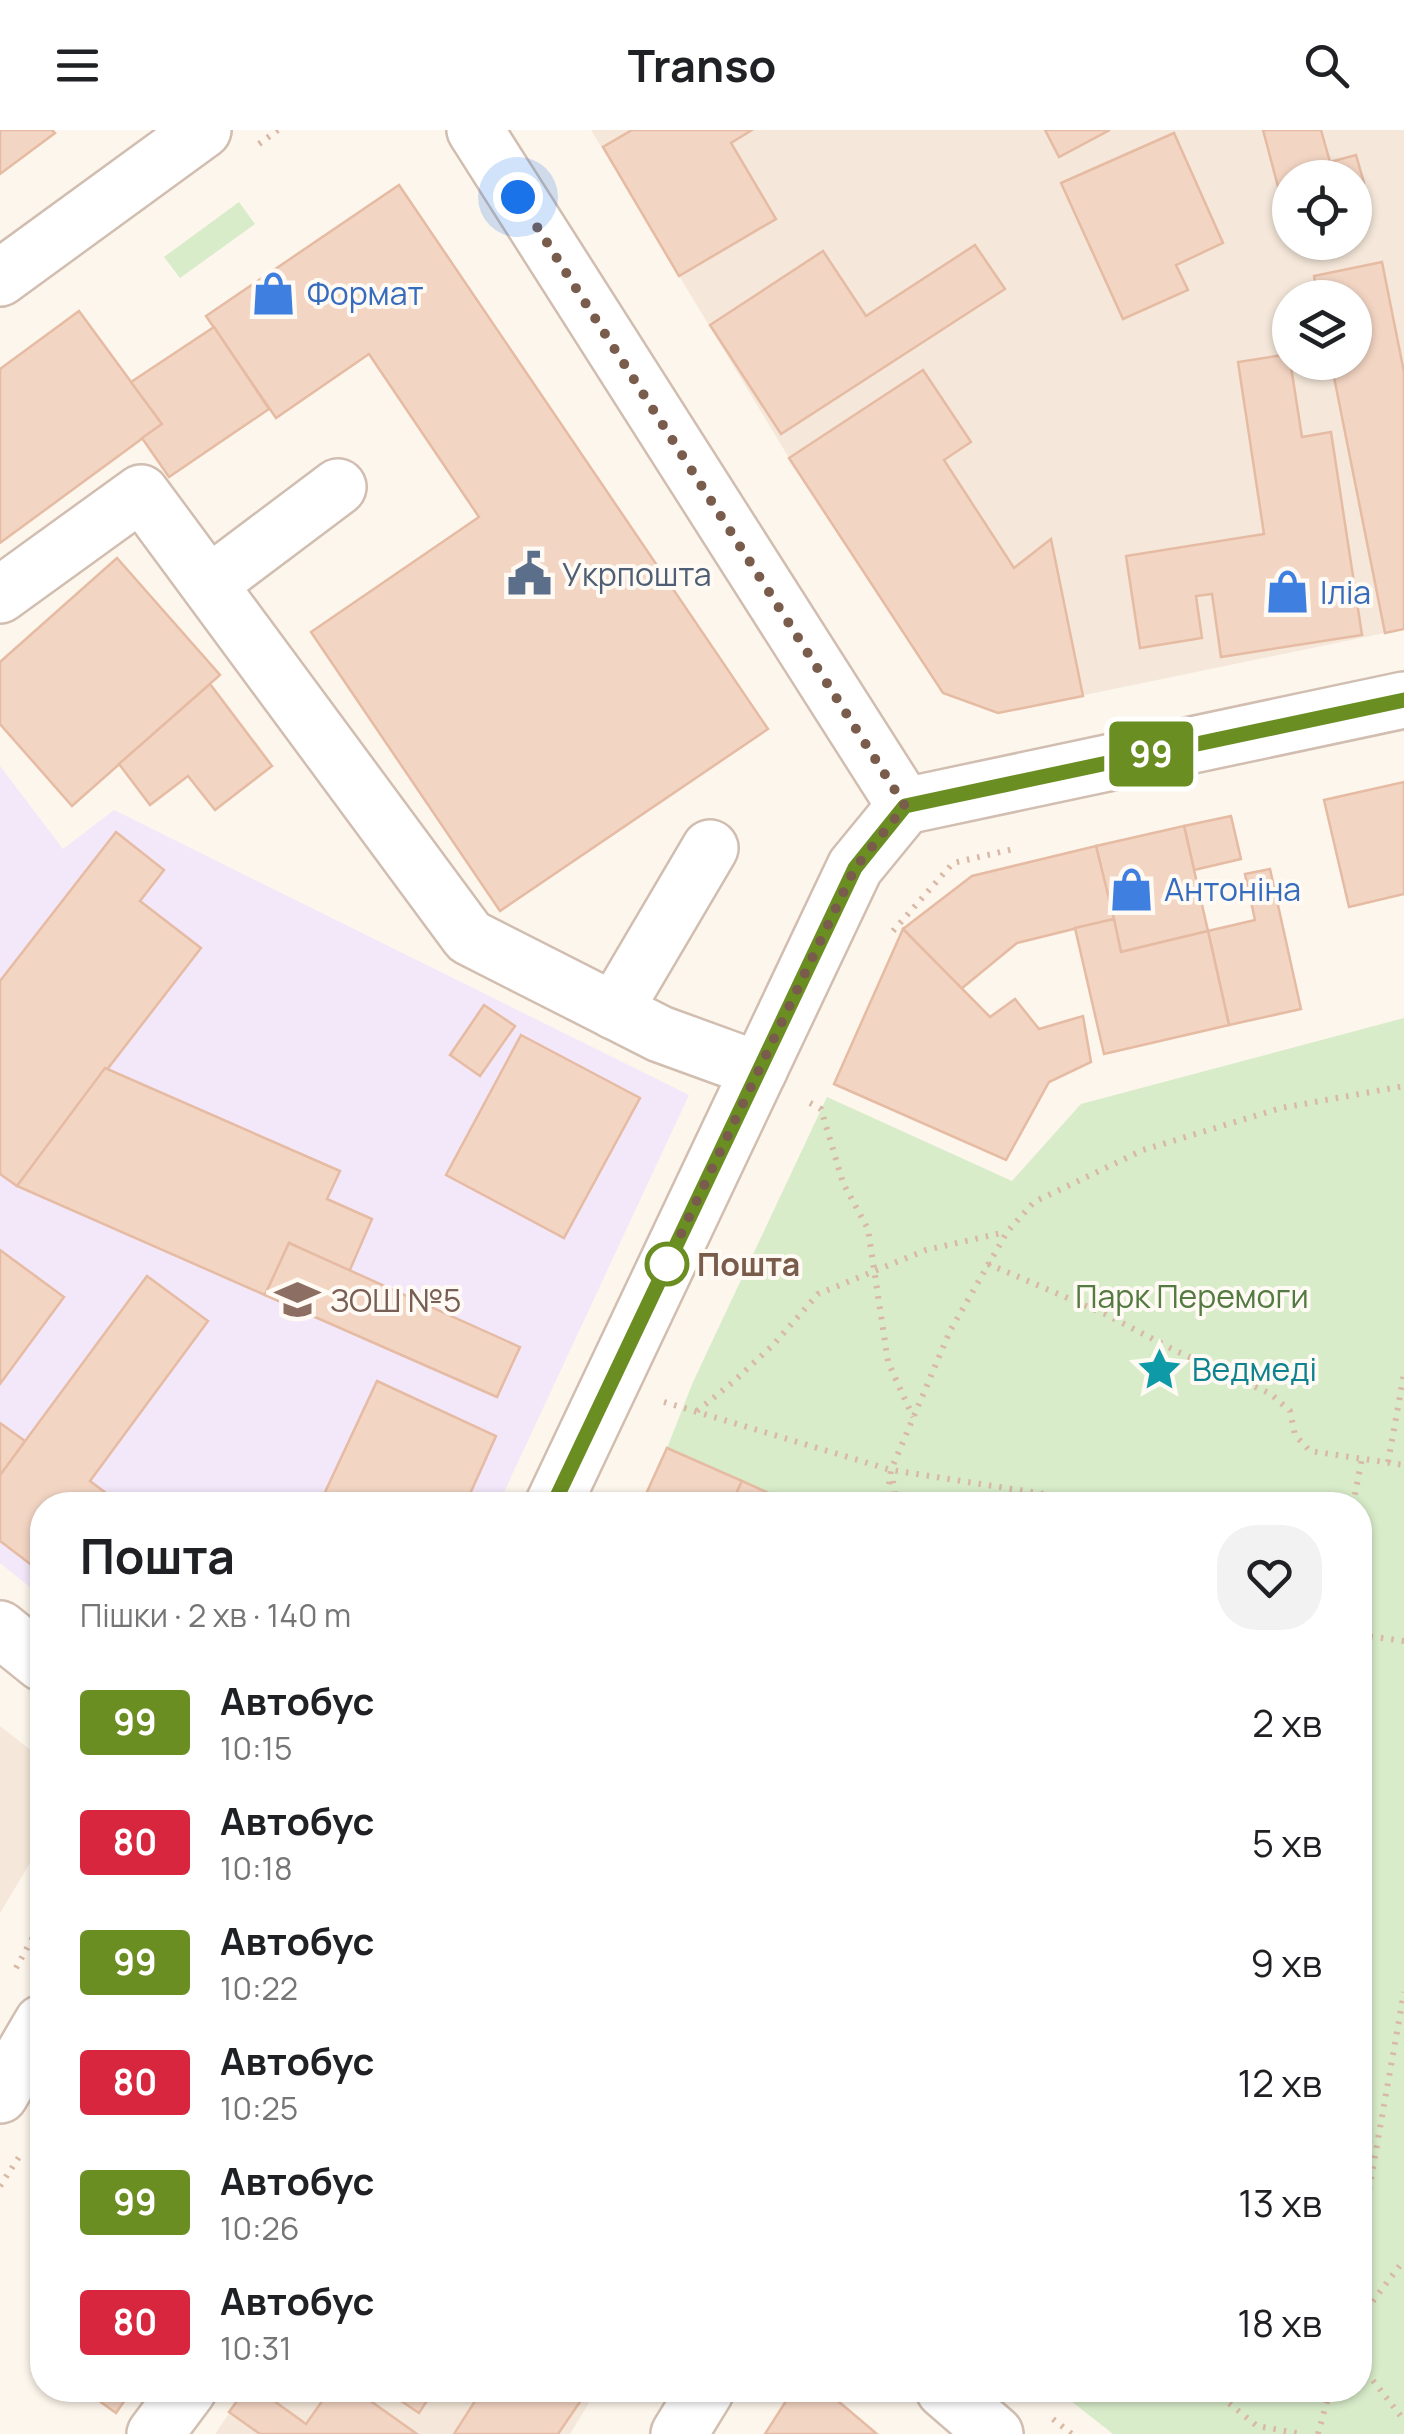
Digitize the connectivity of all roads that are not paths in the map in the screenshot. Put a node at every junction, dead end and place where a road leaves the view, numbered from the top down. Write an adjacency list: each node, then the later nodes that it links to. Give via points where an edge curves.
1 (204, 130): 3 (street)
2 (476, 130): 8 (street)
3 (0, 278)
4 (338, 487): 5 (street)
5 (209, 584): 6 (street, via 141,493); 10 (street, via 469,937)
6 (0, 595)
7 (1404, 700): 8 (street)
8 (905, 806): 11 (street, via 855,868)
9 (710, 848): 10 (street)
10 (614, 1011): 11 (street)
11 (759, 1070): 12 (street)
12 (559, 1492)
13 (0, 1630): 14 (street)
14 (30, 1654)
15 (30, 2043): 16 (street)
16 (0, 2094)
17 (179, 2402): 20 (street)
18 (699, 2402): 21 (street)
19 (958, 2402): 22 (street)
20 (155, 2434)
21 (679, 2434)
22 (995, 2434)

